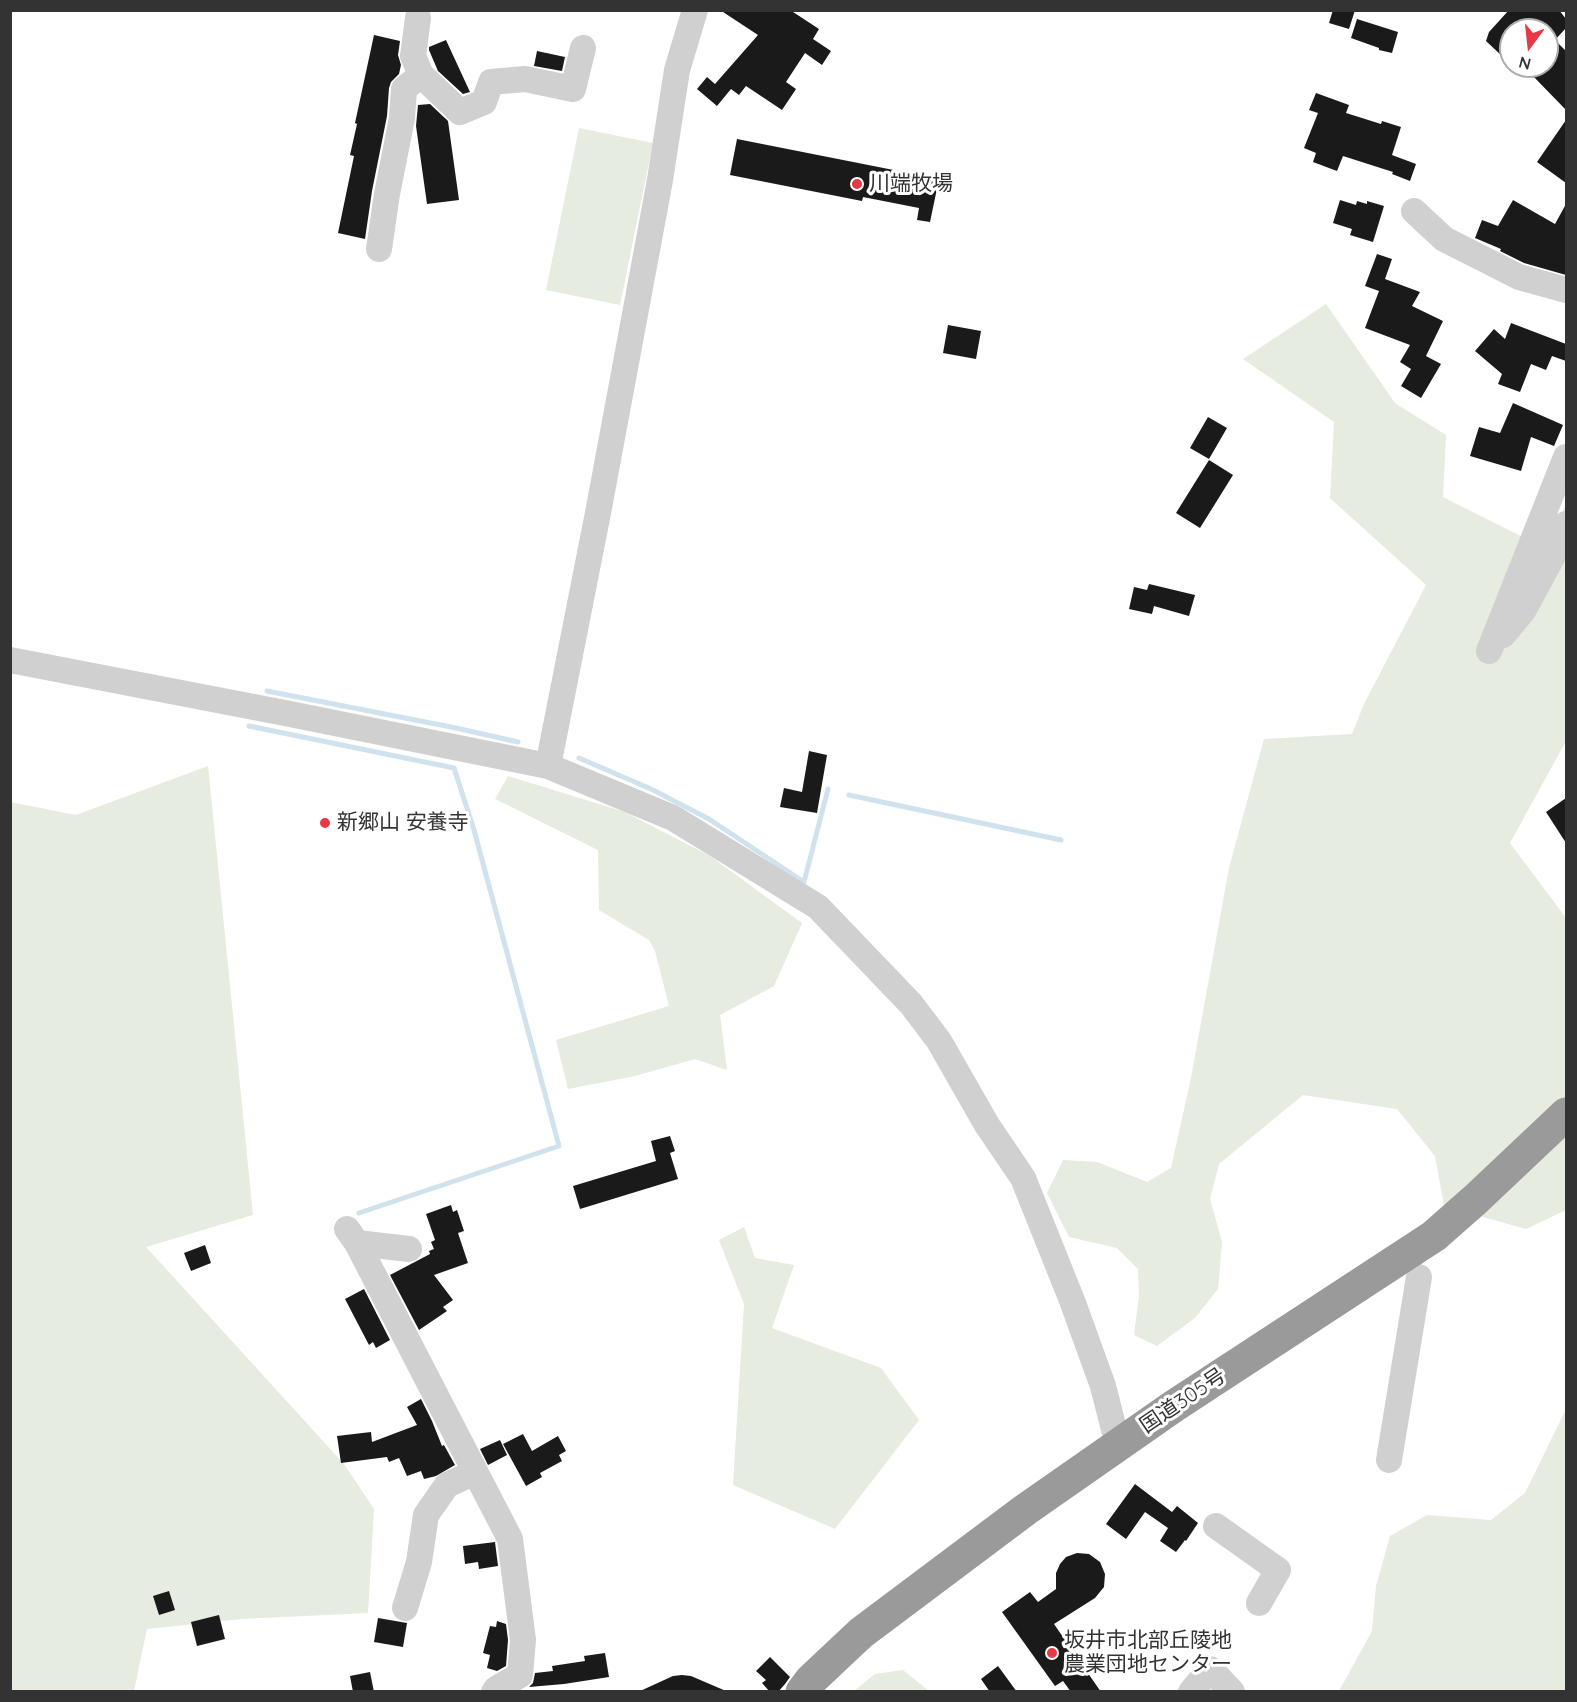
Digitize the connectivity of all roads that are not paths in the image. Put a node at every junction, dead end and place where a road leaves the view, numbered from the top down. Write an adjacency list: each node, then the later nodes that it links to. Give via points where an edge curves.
1 (695, 10): 11 (street, via 677,70 647,249)
2 (418, 18): 4 (street, via 413,56)
3 (583, 48): 4 (street, via 573,88 525,79 490,82 484,102 460,112)
4 (421, 75): 6 (street, via 404,89)
5 (1414, 211): 7 (street, via 1444,238 1519,277)
6 (379, 249)
7 (1566, 290)
8 (1566, 457): 9 (street, via 1489,651 1523,611)
9 (1566, 524)
10 (10, 660): 11 (street)
11 (548, 766): 15 (street, via 673,818 818,907 911,1004 939,1041 1023,1178 1103,1386)
12 (1566, 1114): 15 (highway, 国道305号, via 1434,1236)
13 (409, 1249): 17 (street, via 352,1236)
14 (1419, 1278): 16 (street)
15 (1118, 1446): 22 (highway, 国道305号, via 861,1633)
16 (1389, 1460)
17 (475, 1472): 20 (street, via 447,1485 426,1515 419,1562); 23 (street, via 510,1539 523,1640 520,1675)
18 (1216, 1526): 19 (street, via 1278,1570)
19 (1259, 1603)
20 (405, 1608)
21 (1219, 1679): 24 (street)
22 (816, 1685)
23 (494, 1692)
24 (1191, 1692)

